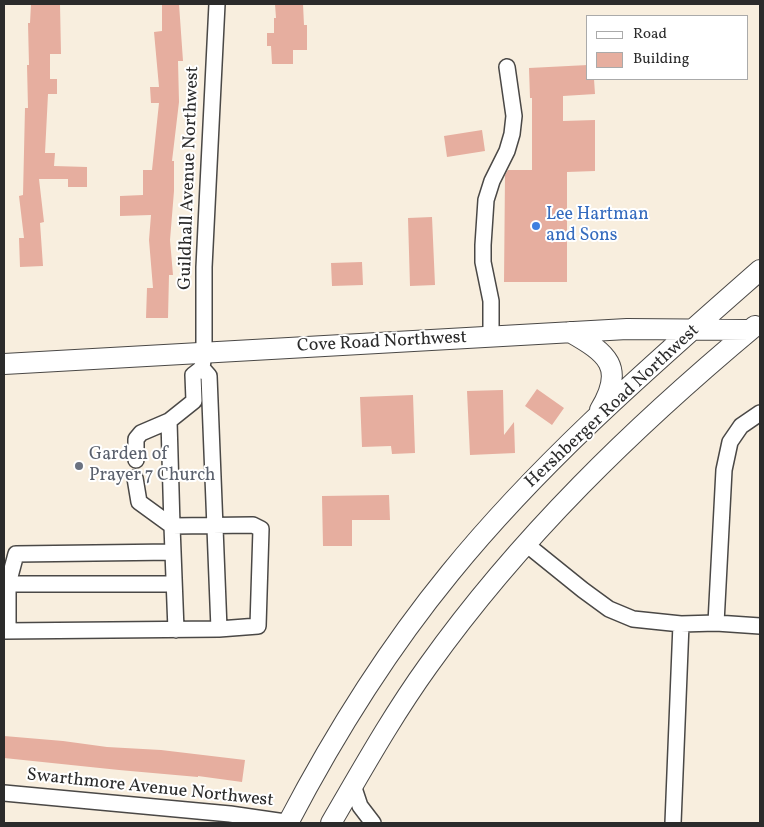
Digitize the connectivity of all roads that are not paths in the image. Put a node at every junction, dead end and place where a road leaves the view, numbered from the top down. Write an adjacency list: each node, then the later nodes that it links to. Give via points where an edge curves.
1 (217, 4): 8 (street, Guildhall Avenue Northwest, via 204,267)
2 (507, 67): 7 (street, via 514,116 512,134 486,200 483,245 491,301)
3 (760, 270): 5 (main road, Hershberger Road Northwest)
4 (757, 328): 5 (main road, Cove Road Northwest); 17 (main road, Hershberger Road Northwest, via 717,358 641,426)
5 (694, 330): 6 (main road, Cove Road Northwest); 11 (main road, Hershberger Road Northwest)
6 (570, 332): 7 (main road, Cove Road Northwest); 11 (main road, via 596,347 604,355 612,373 608,396)
7 (491, 337): 8 (main road, Cove Road Northwest)
8 (203, 361): 9 (main road, Cove Road Northwest); 12 (street, via 193,375 194,401); 16 (street, via 209,376)
9 (4, 364)
10 (760, 413): 21 (street, via 741,426 730,442 724,470)
11 (594, 420): 29 (main road, Hershberger Road Northwest, via 536,476 450,573 350,712)
12 (169, 421): 13 (street, via 141,433 136,439); 15 (street)
13 (136, 460)
14 (135, 478): 15 (street, via 140,502)
15 (172, 526): 16 (street); 18 (street)
16 (216, 526): 24 (street); 24 (street, via 253,525 261,529 258,626)
17 (526, 544): 22 (street, via 609,609 633,619); 27 (main road, Hershberger Road Northwest, via 428,666)
18 (173, 552): 19 (street, via 16,554); 20 (street)
19 (6, 584): 20 (street); 26 (street)
20 (174, 584): 25 (street)
21 (716, 623): 22 (street); 23 (street)
22 (682, 624): 33 (street)
23 (760, 626)
24 (219, 629): 25 (street)
25 (176, 630): 26 (street)
26 (6, 631)
27 (354, 785): 31 (main road, Hershberger Road Northwest); 32 (street, via 360,806)
28 (4, 793): 29 (street, Swarthmore Avenue Northwest, via 230,814)
29 (288, 823): 30 (street, Swarthmore Avenue Northwest)
30 (292, 823)
31 (331, 823)
32 (373, 823)
33 (673, 823)

